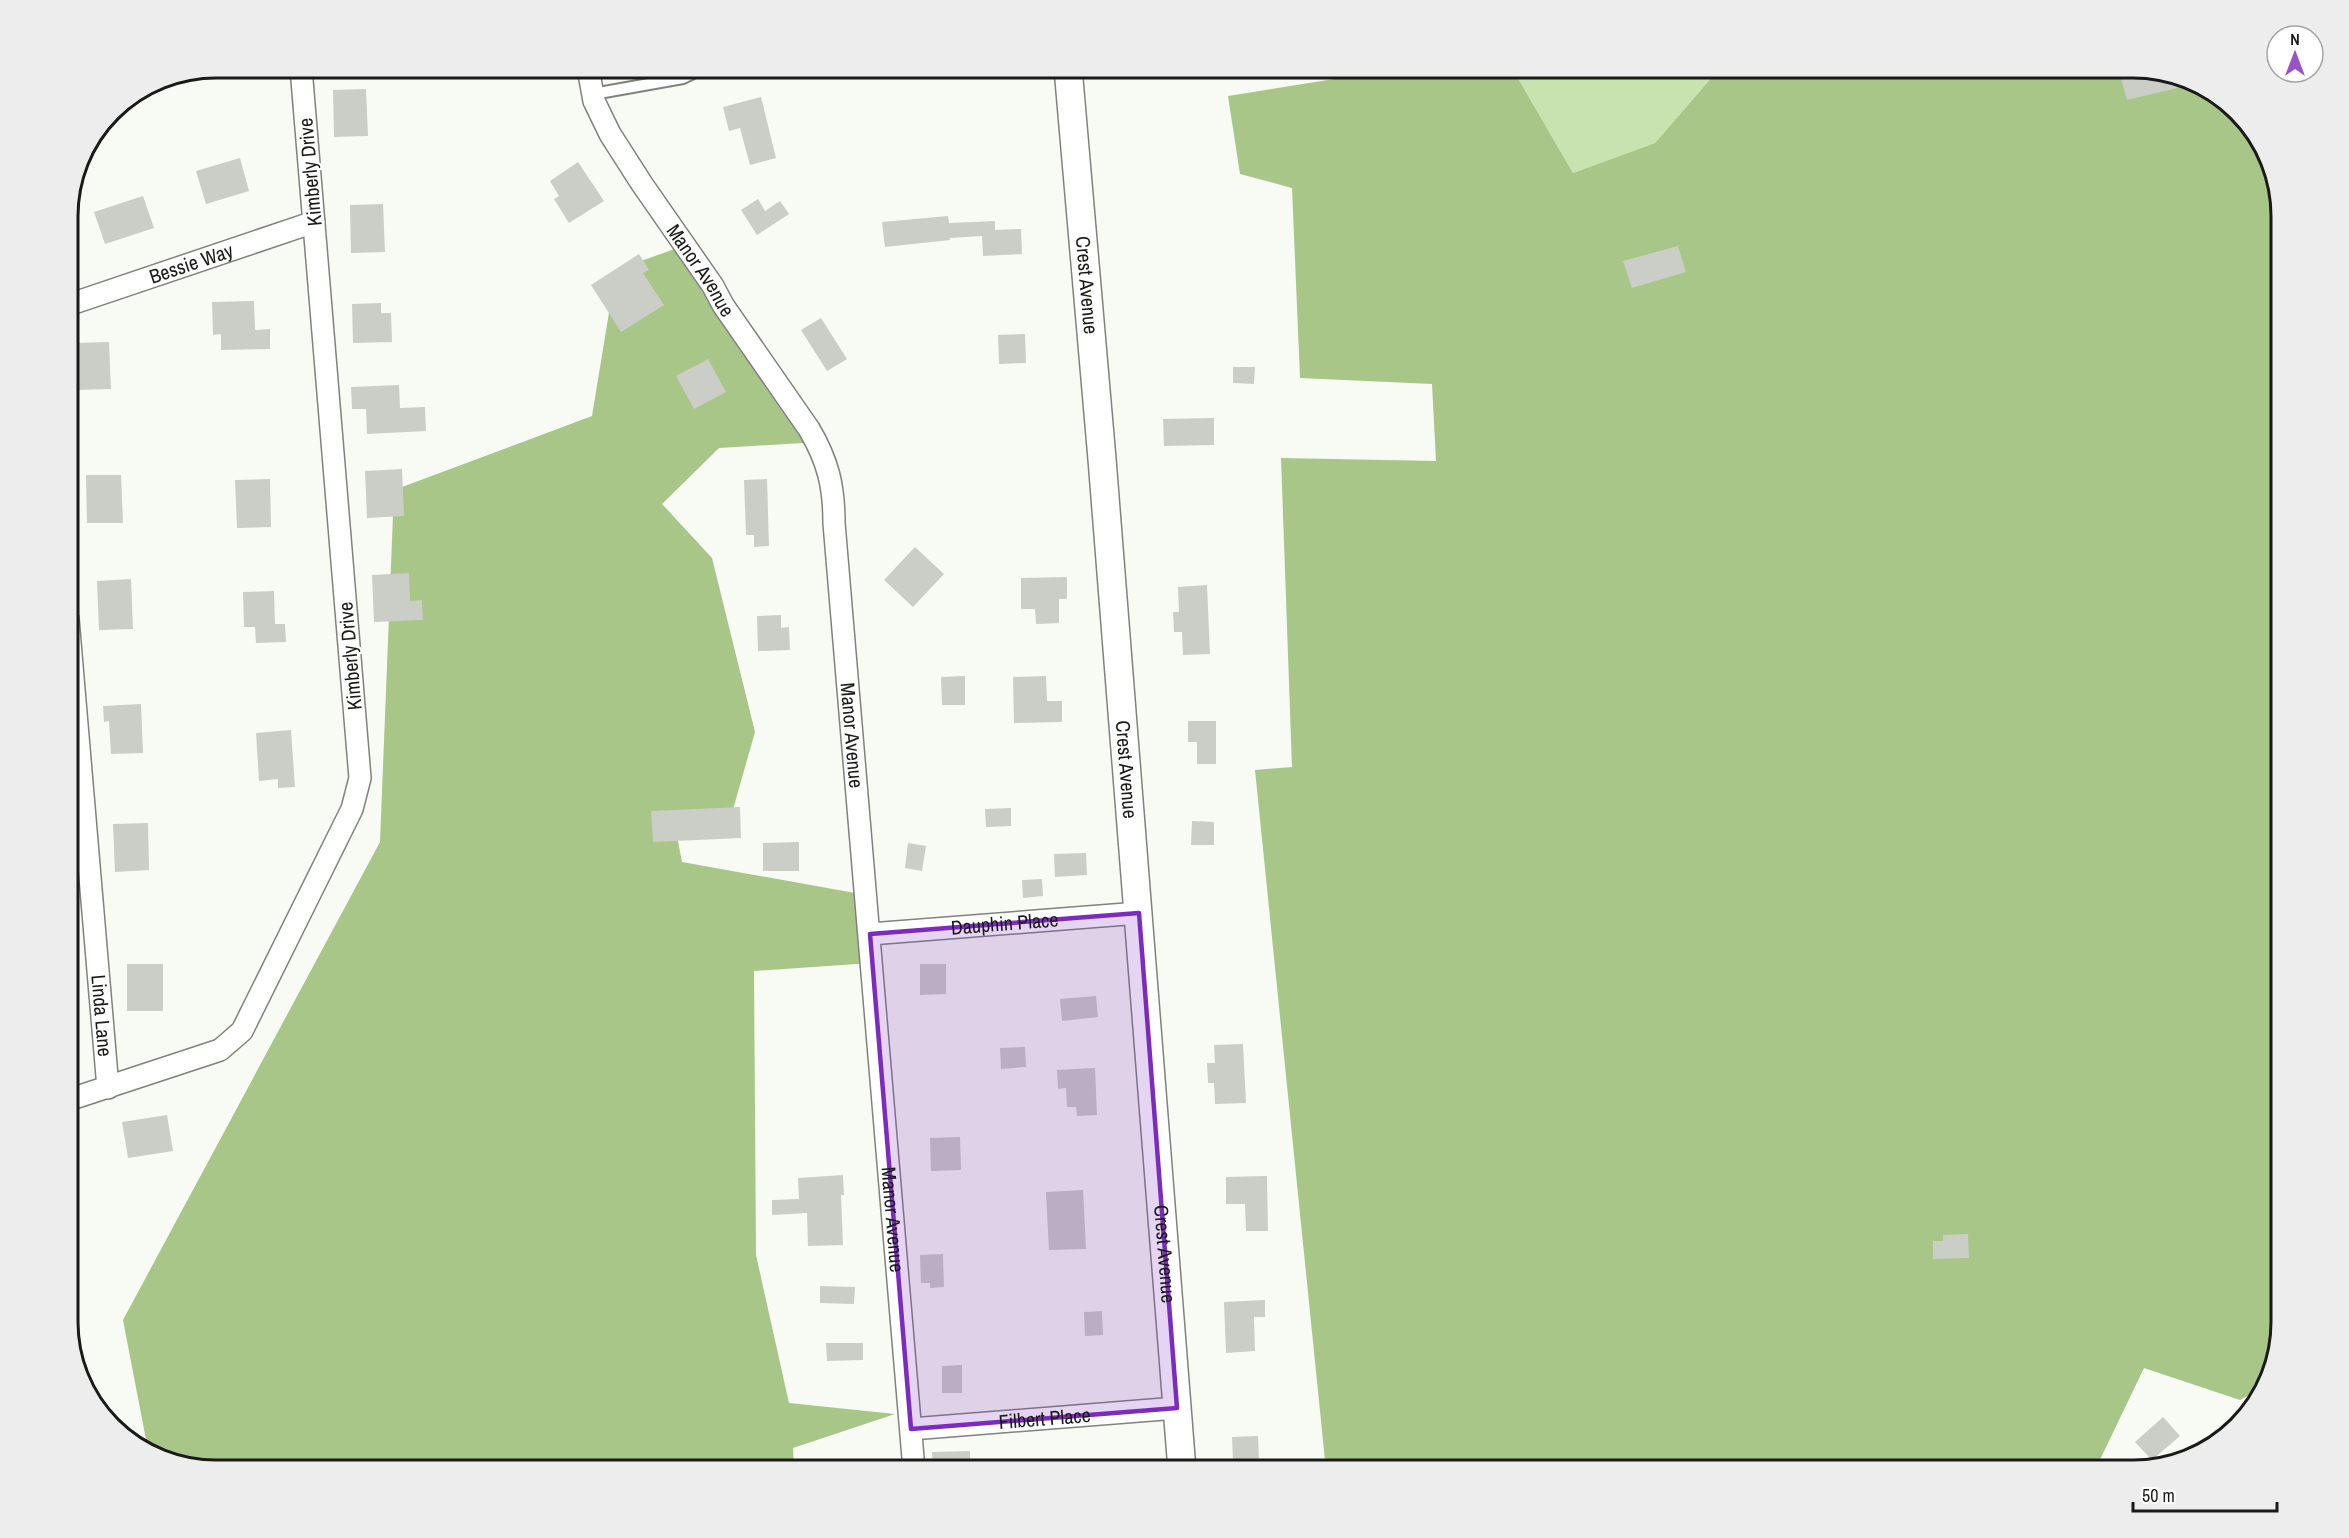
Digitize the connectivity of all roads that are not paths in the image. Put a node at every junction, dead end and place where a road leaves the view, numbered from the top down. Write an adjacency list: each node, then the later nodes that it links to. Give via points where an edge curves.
1 (303, 78): 6 (street, Kimberly Drive)
2 (590, 78): 5 (street, Manor Avenue)
3 (683, 78): 5 (lane)
4 (1069, 78): 9 (street, Crest Avenue)
5 (593, 94): 10 (street, Manor Avenue, via 610,134 635,174 822,450 834,495)
6 (314, 222): 7 (street, Bessie Way); 11 (street, Kimberly Drive, via 360,778 352,809 242,1031 220,1050)
7 (78, 302)
8 (78, 736): 11 (street, Linda Lane)
9 (1138, 913): 10 (street, Dauphin Place); 13 (street, Crest Avenue)
10 (870, 934): 14 (street, Manor Avenue)
11 (108, 1088): 12 (street, Kimberly Drive)
12 (78, 1097)
13 (1177, 1408): 14 (street, Filbert Place); 16 (street, Crest Avenue)
14 (910, 1429): 15 (street, Manor Avenue)
15 (913, 1460)
16 (1181, 1460)

